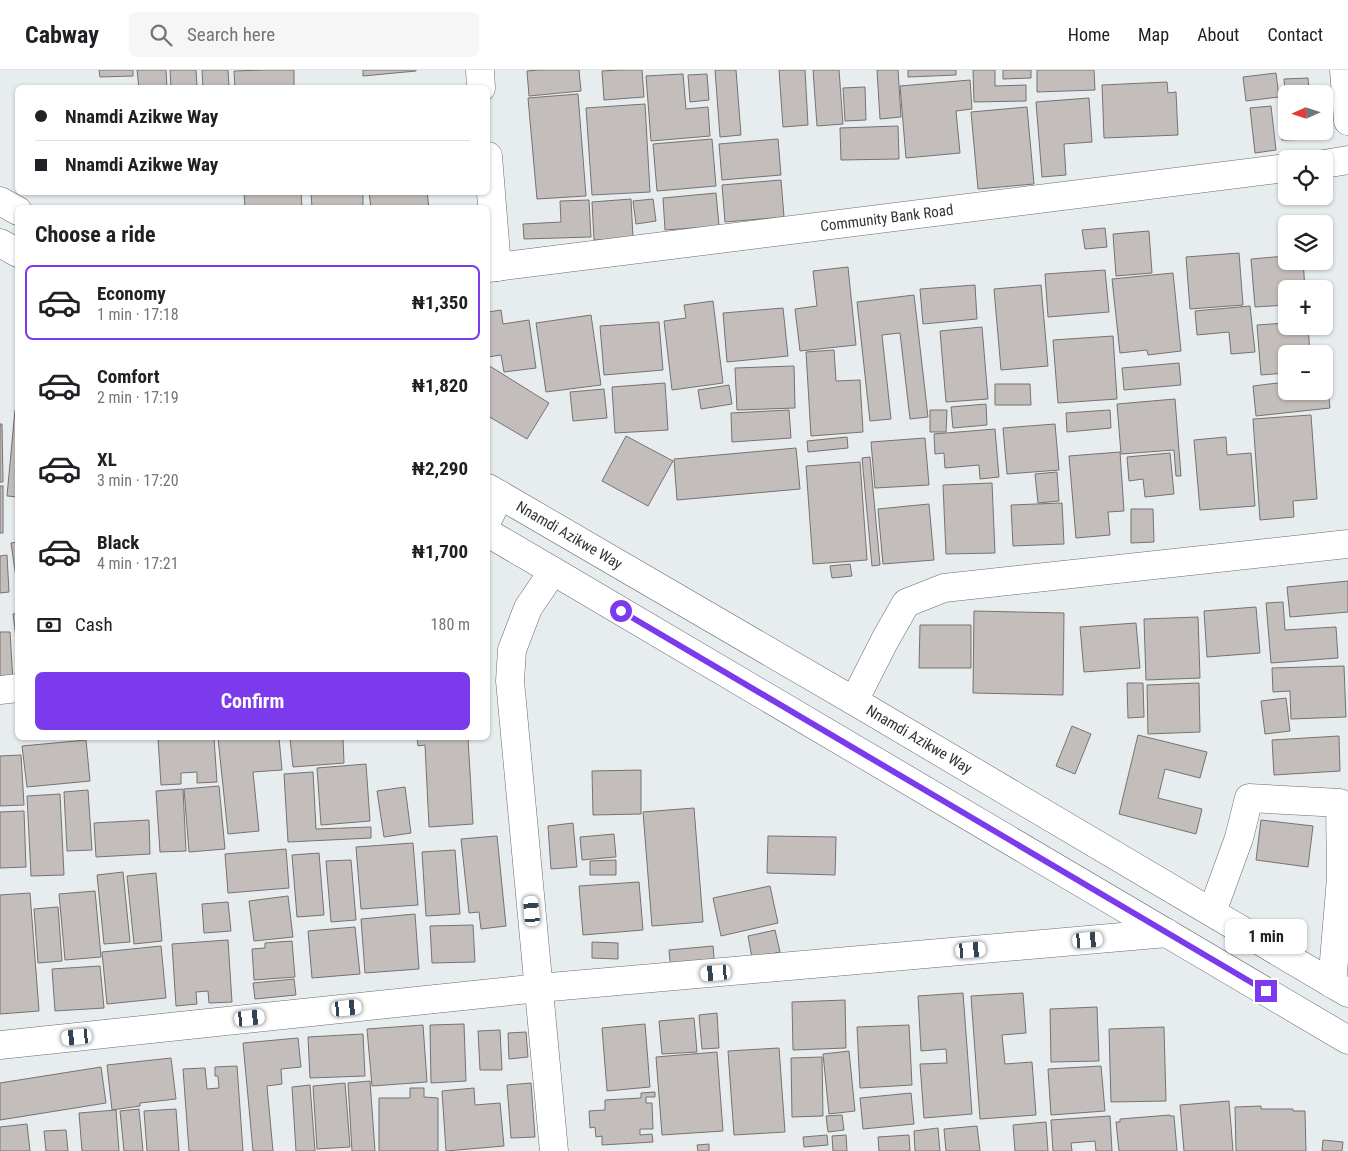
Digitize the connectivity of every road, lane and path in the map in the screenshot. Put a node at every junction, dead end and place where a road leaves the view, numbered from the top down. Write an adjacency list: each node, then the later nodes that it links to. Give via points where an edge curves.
1 (480, 70): 3 (main road)
2 (1344, 70): 4 (main road)
3 (481, 85)
4 (1348, 120)
5 (1348, 160): 6 (main road)
6 (1333, 162)
7 (1278, 169): 13 (main road, Community Bank Road)
8 (0, 200): 9 (main road)
9 (15, 209)
10 (490, 212): 13 (main road)
11 (0, 243): 12 (main road)
12 (15, 251)
13 (492, 267)
14 (492, 501): 21 (main road, Nnamdi Azikwe Way)
15 (490, 534): 17 (main road)
16 (1348, 544): 21 (main road, via 944,588 906,603)
17 (553, 571): 18 (main road, via 528,608); 23 (main road)
18 (499, 676): 24 (main road)
19 (15, 688): 20 (main road)
20 (0, 690)
21 (854, 701): 22 (main road, Nnamdi Azikwe Way)
22 (1212, 912): 25 (main road, Nnamdi Azikwe Way); 25 (main road, via 1239,838 1249,798 1340,803)
23 (1167, 933): 24 (main road); 26 (main road)
24 (540, 988): 27 (main road); 28 (main road)
25 (1340, 988)
26 (1348, 1040)
27 (0, 1045)
28 (554, 1151)

